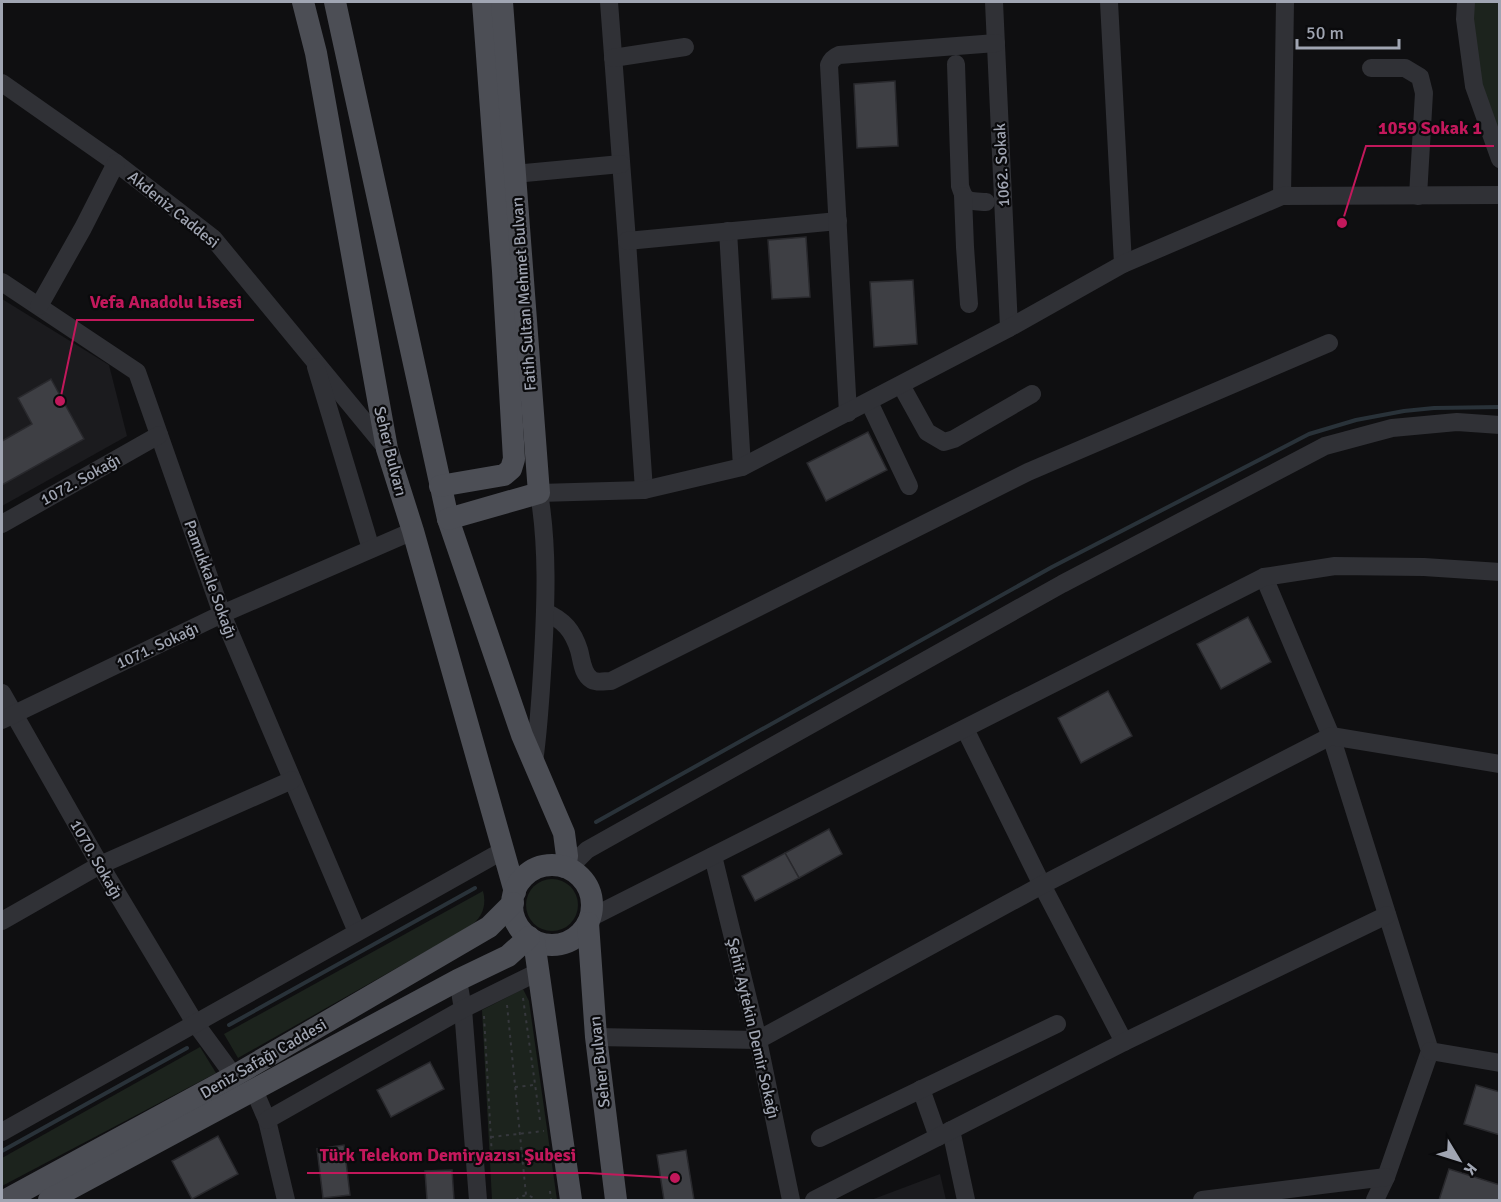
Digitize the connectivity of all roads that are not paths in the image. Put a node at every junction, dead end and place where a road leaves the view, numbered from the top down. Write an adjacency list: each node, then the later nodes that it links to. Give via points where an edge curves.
1 (303, 2): 41 (main road, Seher Bulvarı, via 316,53)
2 (335, 2): 43 (main road)
3 (483, 2): 43 (main road, Fatih Sultan Mehmet Bulvarı, via 514,459 504,475)
4 (502, 2): 19 (main road, Fatih Sultan Mehmet Bulvarı)
5 (609, 2): 12 (street)
6 (994, 2): 10 (street, 1062. Sokak)
7 (1108, 2): 28 (street)
8 (1285, 2): 22 (street)
9 (1466, 2): 16 (street, via 1474,86)
10 (996, 42): 25 (street, via 833,58 829,65); 32 (street, 1062. Sokak)
11 (685, 47): 12 (street)
12 (613, 57): 18 (street)
13 (956, 64): 21 (street)
14 (1371, 68): 23 (street, via 1405,68 1420,77 1424,93)
15 (2, 84): 17 (street, Akdeniz Caddesi)
16 (1500, 159)
17 (116, 163): 31 (street); 34 (street, Akdeniz Caddesi, via 213,238)
18 (621, 164): 19 (street); 27 (street)
19 (514, 174): 46 (main road, Fatih Sultan Mehmet Bulvarı)
20 (1500, 195): 23 (street)
21 (963, 196): 24 (street, via 970,201); 30 (street)
22 (1282, 196): 23 (street); 28 (street)
23 (1418, 196)
24 (986, 202)
25 (838, 221): 26 (street); 38 (street)
26 (728, 231): 27 (street); 42 (street)
27 (627, 241): 45 (street)
28 (1123, 264): 32 (street)
29 (2, 282): 31 (street, Pamukkale Sokağı)
30 (969, 304)
31 (39, 306): 40 (street, Pamukkale Sokağı, via 136,372)
32 (1009, 328): 35 (street)
33 (1329, 344): 53 (street, via 1029,472 611,681 594,681 586,675 569,629)
34 (314, 360): 41 (street, Akdeniz Caddesi); 50 (street)
35 (901, 385): 36 (street, via 927,432 944,442); 37 (street)
36 (1032, 394)
37 (869, 402): 38 (street); 44 (street)
38 (848, 413): 42 (street)
39 (1500, 425): 65 (street, via 1457,422 1392,428 1325,446 1062,584 587,850)
40 (159, 435): 48 (street, 1072. Sokağı); 54 (street, Pamukkale Sokağı)
41 (387, 449): 49 (main road, Seher Bulvarı)
42 (742, 467): 45 (street)
43 (440, 486): 47 (main road)
44 (909, 486)
45 (644, 490): 46 (street)
46 (539, 493): 47 (main road); 53 (street, via 545,540)
47 (448, 519): 59 (main road)
48 (2, 524)
49 (413, 531): 50 (street, 1071. Sokağı); 62 (main road, Seher Bulvarı)
50 (371, 549): 54 (street, 1071. Sokağı)
51 (1500, 572): 52 (street, via 1335,566)
52 (1264, 577): 57 (street); 58 (street)
53 (545, 612): 59 (street)
54 (222, 614): 56 (street, 1071. Sokağı); 61 (street, Pamukkale Sokağı)
55 (2, 693): 56 (street, 1070. Sokağı)
56 (7, 716): 64 (street, 1070. Sokağı)
57 (965, 729): 63 (street); 66 (street)
58 (1331, 736): 60 (street); 66 (street); 68 (street)
59 (534, 762): 65 (main road, via 564,833)
60 (1500, 764)
61 (292, 780): 64 (street); 71 (street, Pamukkale Sokağı)
62 (504, 850): 67 (main road, Seher Bulvarı); 71 (street)
63 (713, 856): 70 (street); 79 (street, Şehit Aytekin Demir Sokağı)
64 (100, 865): 69 (street); 76 (street, 1070. Sokağı)
65 (566, 868): 67 (main road, via 538,868 520,882); 70 (main road, via 587,885 592,907)
66 (1042, 885): 79 (street); 80 (street)
67 (514, 898): 72 (main road, via 518,925); 83 (main road, Deniz Safağı Caddesi, via 489,927)
68 (1387, 915): 80 (street); 81 (street)
69 (2, 921)
70 (589, 921): 72 (main road, via 567,942 545,945); 78 (main road, Seher Bulvarı)
71 (357, 932): 76 (street)
72 (532, 939): 73 (main road); 74 (main road, Deniz Safağı Caddesi, via 508,956)
73 (538, 972): 75 (street); 95 (main road)
74 (458, 980): 75 (street); 85 (main road, Deniz Safağı Caddesi)
75 (463, 1009): 86 (street); 94 (street)
76 (195, 1023): 83 (street, 1070. Sokağı); 87 (street)
77 (1057, 1024): 84 (street)
78 (596, 1037): 79 (street); 96 (main road, Seher Bulvarı)
79 (758, 1040): 97 (street, Şehit Aytekin Demir Sokağı)
80 (1124, 1042): 88 (street)
81 (1430, 1051): 82 (street); 90 (street)
82 (1500, 1063)
83 (234, 1076): 91 (main road, Deniz Safağı Caddesi)
84 (921, 1089): 88 (street); 89 (street)
85 (254, 1090): 86 (street); 92 (main road, Deniz Safağı Caddesi)
86 (267, 1120): 93 (street)
87 (2, 1132)
88 (945, 1133): 98 (street); 99 (street)
89 (820, 1138)
90 (1386, 1177): 100 (street); 101 (street)
91 (6, 1200)
92 (49, 1200)
93 (286, 1200)
94 (478, 1200)
95 (572, 1200)
96 (616, 1200)
97 (791, 1200)
98 (814, 1200)
99 (966, 1200)
100 (1202, 1200)
101 (1375, 1200)

